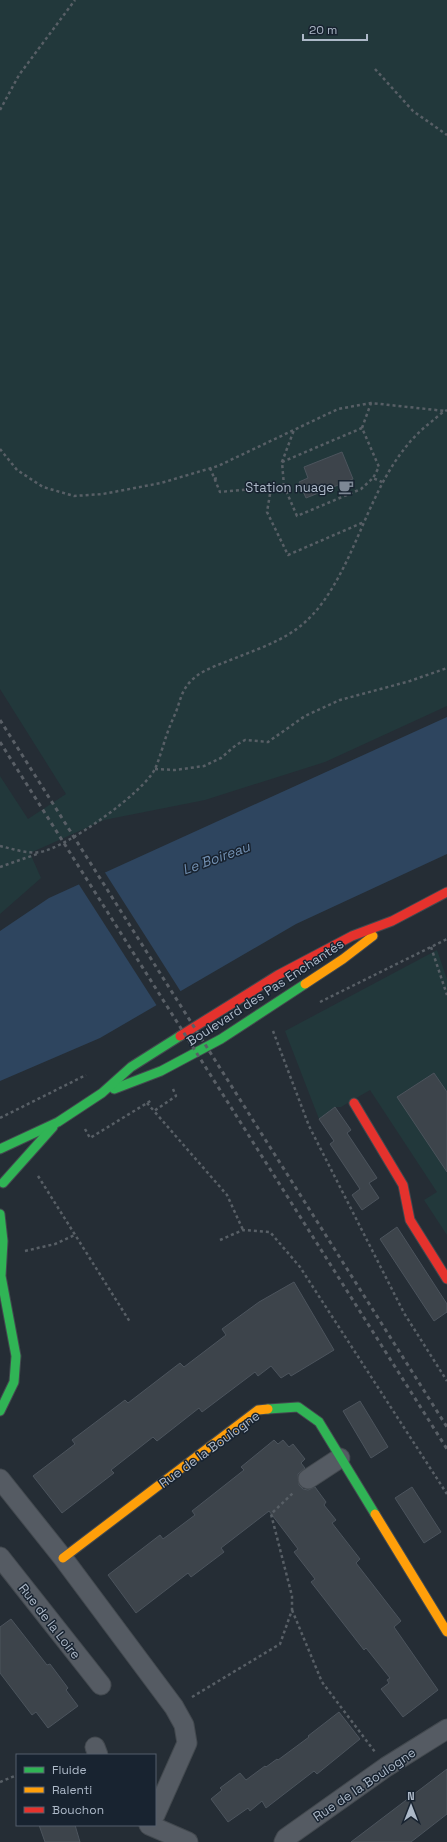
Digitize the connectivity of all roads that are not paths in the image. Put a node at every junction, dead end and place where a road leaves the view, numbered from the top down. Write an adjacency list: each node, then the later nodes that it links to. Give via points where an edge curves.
1 (447, 892): 2 (main road, Boulevard des Pas Enchantés)
2 (392, 921): 3 (main road, Boulevard des Pas Enchantés, via 352,936 278,975 131,1067); 3 (main road, Boulevard des Pas Enchantés, via 343,959 221,1039 161,1071)
3 (102, 1093): 5 (main road, Boulevard des Pas Enchantés)
4 (354, 1103): 10 (main road, via 403,1185 410,1220)
5 (58, 1122): 6 (main road, Boulevard des Pas Enchantés); 7 (main road, Boulevard des Pas Enchantés, via 3,1187)
6 (0, 1149)
7 (0, 1171)
8 (0, 1214): 9 (main road, via 3,1241)
9 (0, 1275): 11 (main road, via 16,1356 16,1369 10,1392)
10 (447, 1279)
11 (0, 1411)
12 (340, 1458): 14 (street); 16 (main road, Rue de la Boulogne, via 319,1422 298,1407 258,1410); 17 (main road, Rue de la Boulogne)
13 (0, 1479): 16 (street)
14 (302, 1484)
15 (0, 1557): 18 (street, Rue de la Loire)
16 (63, 1558): 20 (street, via 174,1707 184,1725 187,1743)
17 (447, 1632)
18 (100, 1685)
19 (447, 1729): 23 (street, Rue de la Boulogne, via 386,1767 286,1838)
20 (156, 1812)
21 (156, 1826): 22 (street)
22 (188, 1842)
23 (284, 1842)

